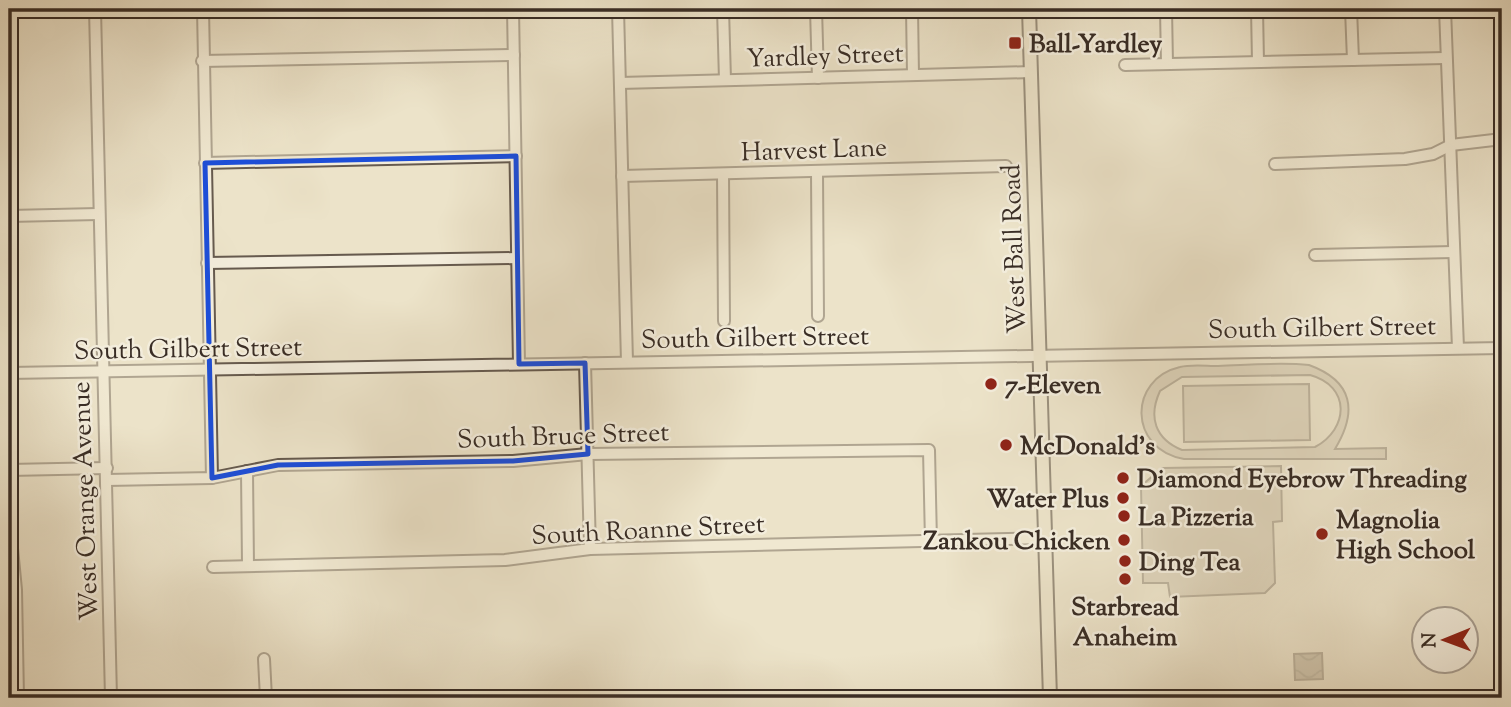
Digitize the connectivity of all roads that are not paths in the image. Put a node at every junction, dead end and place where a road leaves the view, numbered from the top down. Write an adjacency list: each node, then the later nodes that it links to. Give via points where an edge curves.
1 (94, 9): 34 (street, West Orange Avenue)
2 (202, 9): 16 (street)
3 (513, 9): 13 (street)
4 (618, 9): 24 (street)
5 (723, 9): 23 (street)
6 (817, 9): 22 (street)
7 (912, 9): 21 (street)
8 (1029, 9): 20 (main road, West Ball Road)
9 (1166, 9): 18 (street)
10 (1257, 9): 17 (street)
11 (1351, 9): 15 (street)
12 (1445, 9): 14 (street)
13 (514, 55): 16 (street); 27 (street)
14 (1445, 58): 15 (street); 26 (street)
15 (1353, 60): 17 (street)
16 (202, 61): 28 (street)
17 (1258, 62): 18 (street)
18 (1167, 64): 19 (street)
19 (1125, 65)
20 (1031, 72): 21 (street, Yardley Street); 44 (main road, West Ball Road)
21 (914, 75): 22 (street, Yardley Street)
22 (818, 78): 23 (street, Yardley Street)
23 (725, 80): 24 (street, Yardley Street)
24 (620, 83): 33 (street)
25 (1502, 139): 26 (street)
26 (1451, 145): 29 (street, via 1405,159); 36 (street)
27 (516, 156): 28 (street); 38 (street)
28 (205, 163): 39 (street)
29 (1275, 163)
30 (1006, 166): 31 (street, Harvest Lane)
31 (817, 172): 32 (street, Harvest Lane); 40 (street)
32 (723, 174): 33 (street, Harvest Lane); 41 (street)
33 (622, 176): 45 (street)
34 (98, 214): 35 (street); 49 (street, West Orange Avenue)
35 (9, 216)
36 (1453, 253): 37 (street); 42 (street)
37 (1315, 255)
38 (517, 258): 39 (street); 47 (street)
39 (207, 263): 48 (street)
40 (818, 316)
41 (724, 321)
42 (1458, 348): 43 (street, South Gilbert Street); 44 (street, South Gilbert Street)
43 (1502, 348)
44 (1039, 354): 45 (street, South Gilbert Street); 57 (main road, West Ball Road)
45 (627, 362): 46 (street, South Gilbert Street)
46 (585, 363): 47 (street, South Gilbert Street); 51 (street)
47 (519, 364): 48 (street, South Gilbert Street)
48 (210, 370): 49 (street, South Gilbert Street); 55 (street)
49 (103, 372): 50 (street, South Gilbert Street); 54 (street, West Orange Avenue)
50 (9, 373)
51 (588, 454): 53 (street, South Bruce Street, via 513,461 278,465); 58 (street, South Bruce Street, via 929,450); 59 (street)
52 (9, 470): 54 (street, South Bruce Street)
53 (247, 471): 55 (street, South Bruce Street); 60 (street)
54 (107, 474): 55 (street, South Bruce Street); 64 (street, West Orange Avenue)
55 (212, 478)
56 (9, 517): 63 (street)
57 (1045, 538): 58 (street, South Roanne Street); 66 (main road, West Ball Road)
58 (931, 542): 59 (street, South Roanne Street)
59 (590, 549): 60 (street, South Roanne Street, via 505,559)
60 (248, 565): 61 (street, South Roanne Street)
61 (212, 567)
62 (264, 659): 65 (street)
63 (18, 698)
64 (111, 698)
65 (266, 698)
66 (1050, 698)

